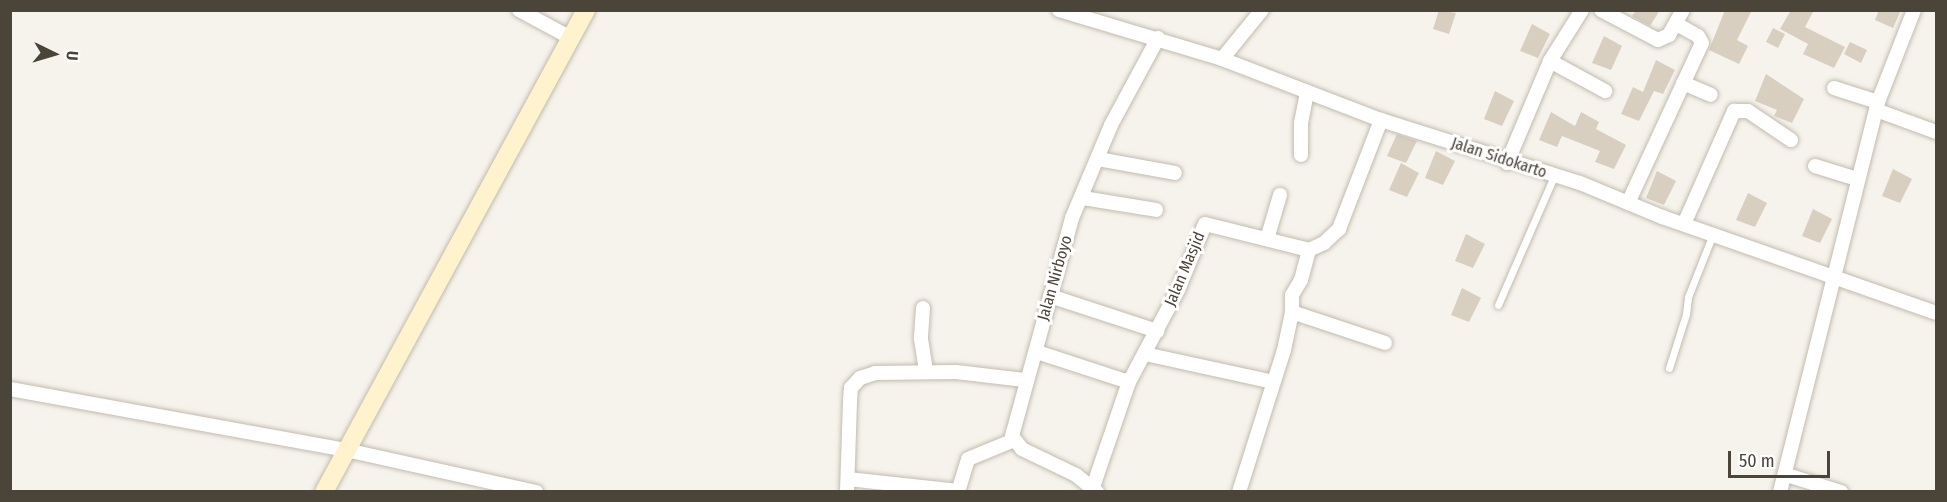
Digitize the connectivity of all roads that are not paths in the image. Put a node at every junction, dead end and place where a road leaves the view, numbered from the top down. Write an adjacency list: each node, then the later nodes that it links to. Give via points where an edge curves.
1 (519, 10): 11 (street)
2 (586, 10): 11 (main road)
3 (1059, 10): 9 (street, Jalan Sidokarto)
4 (1262, 10): 13 (street)
5 (1582, 10): 14 (street)
6 (1601, 10): 10 (street, via 1658,39 1669,35)
7 (1683, 10): 10 (street)
8 (1914, 10): 20 (street)
9 (1102, 16): 12 (street, Jalan Sidokarto)
10 (1676, 24): 15 (street, via 1698,36 1702,43)
11 (571, 38): 56 (main road)
12 (1158, 38): 13 (street, Jalan Sidokarto); 25 (street, Jalan Nirboyo, via 1111,125)
13 (1222, 59): 18 (street, Jalan Sidokarto)
14 (1550, 61): 17 (street); 26 (street)
15 (1683, 83): 19 (street); 33 (street)
16 (1834, 88): 20 (street)
17 (1605, 91)
18 (1307, 92): 21 (street, Jalan Sidokarto); 24 (street, via 1301,123)
19 (1711, 95)
20 (1877, 106): 22 (street); 30 (street)
21 (1381, 120): 26 (street, Jalan Sidokarto); 38 (street, via 1339,229)
22 (1936, 132)
23 (1791, 140): 35 (street, via 1748,111 1734,111)
24 (1301, 155)
25 (1098, 159): 28 (street); 32 (street, Jalan Nirboyo)
26 (1508, 163): 29 (street, Jalan Sidokarto)
27 (1815, 166): 30 (street)
28 (1175, 173)
29 (1554, 176): 33 (street, Jalan Sidokarto); 41 (lane)
30 (1857, 179): 39 (street)
31 (1280, 195): 37 (street)
32 (1083, 198): 34 (street); 40 (street, Jalan Nirboyo, via 1072,218)
33 (1628, 203): 35 (street, Jalan Sidokarto)
34 (1156, 210)
35 (1684, 224): 36 (street, Jalan Sidokarto)
36 (1713, 234): 39 (street, Jalan Sidokarto); 49 (lane, via 1688,297)
37 (1267, 239): 38 (street, Jalan Masjid); 45 (street, Jalan Masjid, via 1205,224)
38 (1309, 250): 43 (street, via 1301,280 1292,295)
39 (1832, 275): 44 (street, Jalan Sidokarto); 57 (street)
40 (1050, 296): 45 (street); 47 (street, Jalan Nirboyo)
41 (1498, 305)
42 (923, 308): 50 (street, via 921,339)
43 (1292, 312): 46 (street); 53 (street)
44 (1936, 313)
45 (1156, 331): 48 (street, Jalan Masjid)
46 (1385, 343)
47 (1037, 352): 51 (street, Jalan Nirboyo); 52 (street)
48 (1144, 354): 52 (street, Jalan Masjid); 53 (street)
49 (1669, 368)
50 (926, 372): 51 (street); 58 (street, via 875,373 860,378 851,388)
51 (1025, 380): 55 (street, Jalan Nirboyo)
52 (1129, 382): 59 (street, Jalan Masjid)
53 (1273, 382): 63 (street)
54 (10, 389): 56 (street)
55 (1014, 440): 59 (street, via 1022,449); 60 (street, via 968,459)
56 (346, 450): 61 (main road); 62 (street)
57 (1787, 475): 64 (street); 65 (street)
58 (848, 485): 60 (street)
59 (1095, 489)
60 (958, 491)
61 (324, 492)
62 (536, 492)
63 (1239, 492)
64 (1780, 492)
65 (1841, 492)

